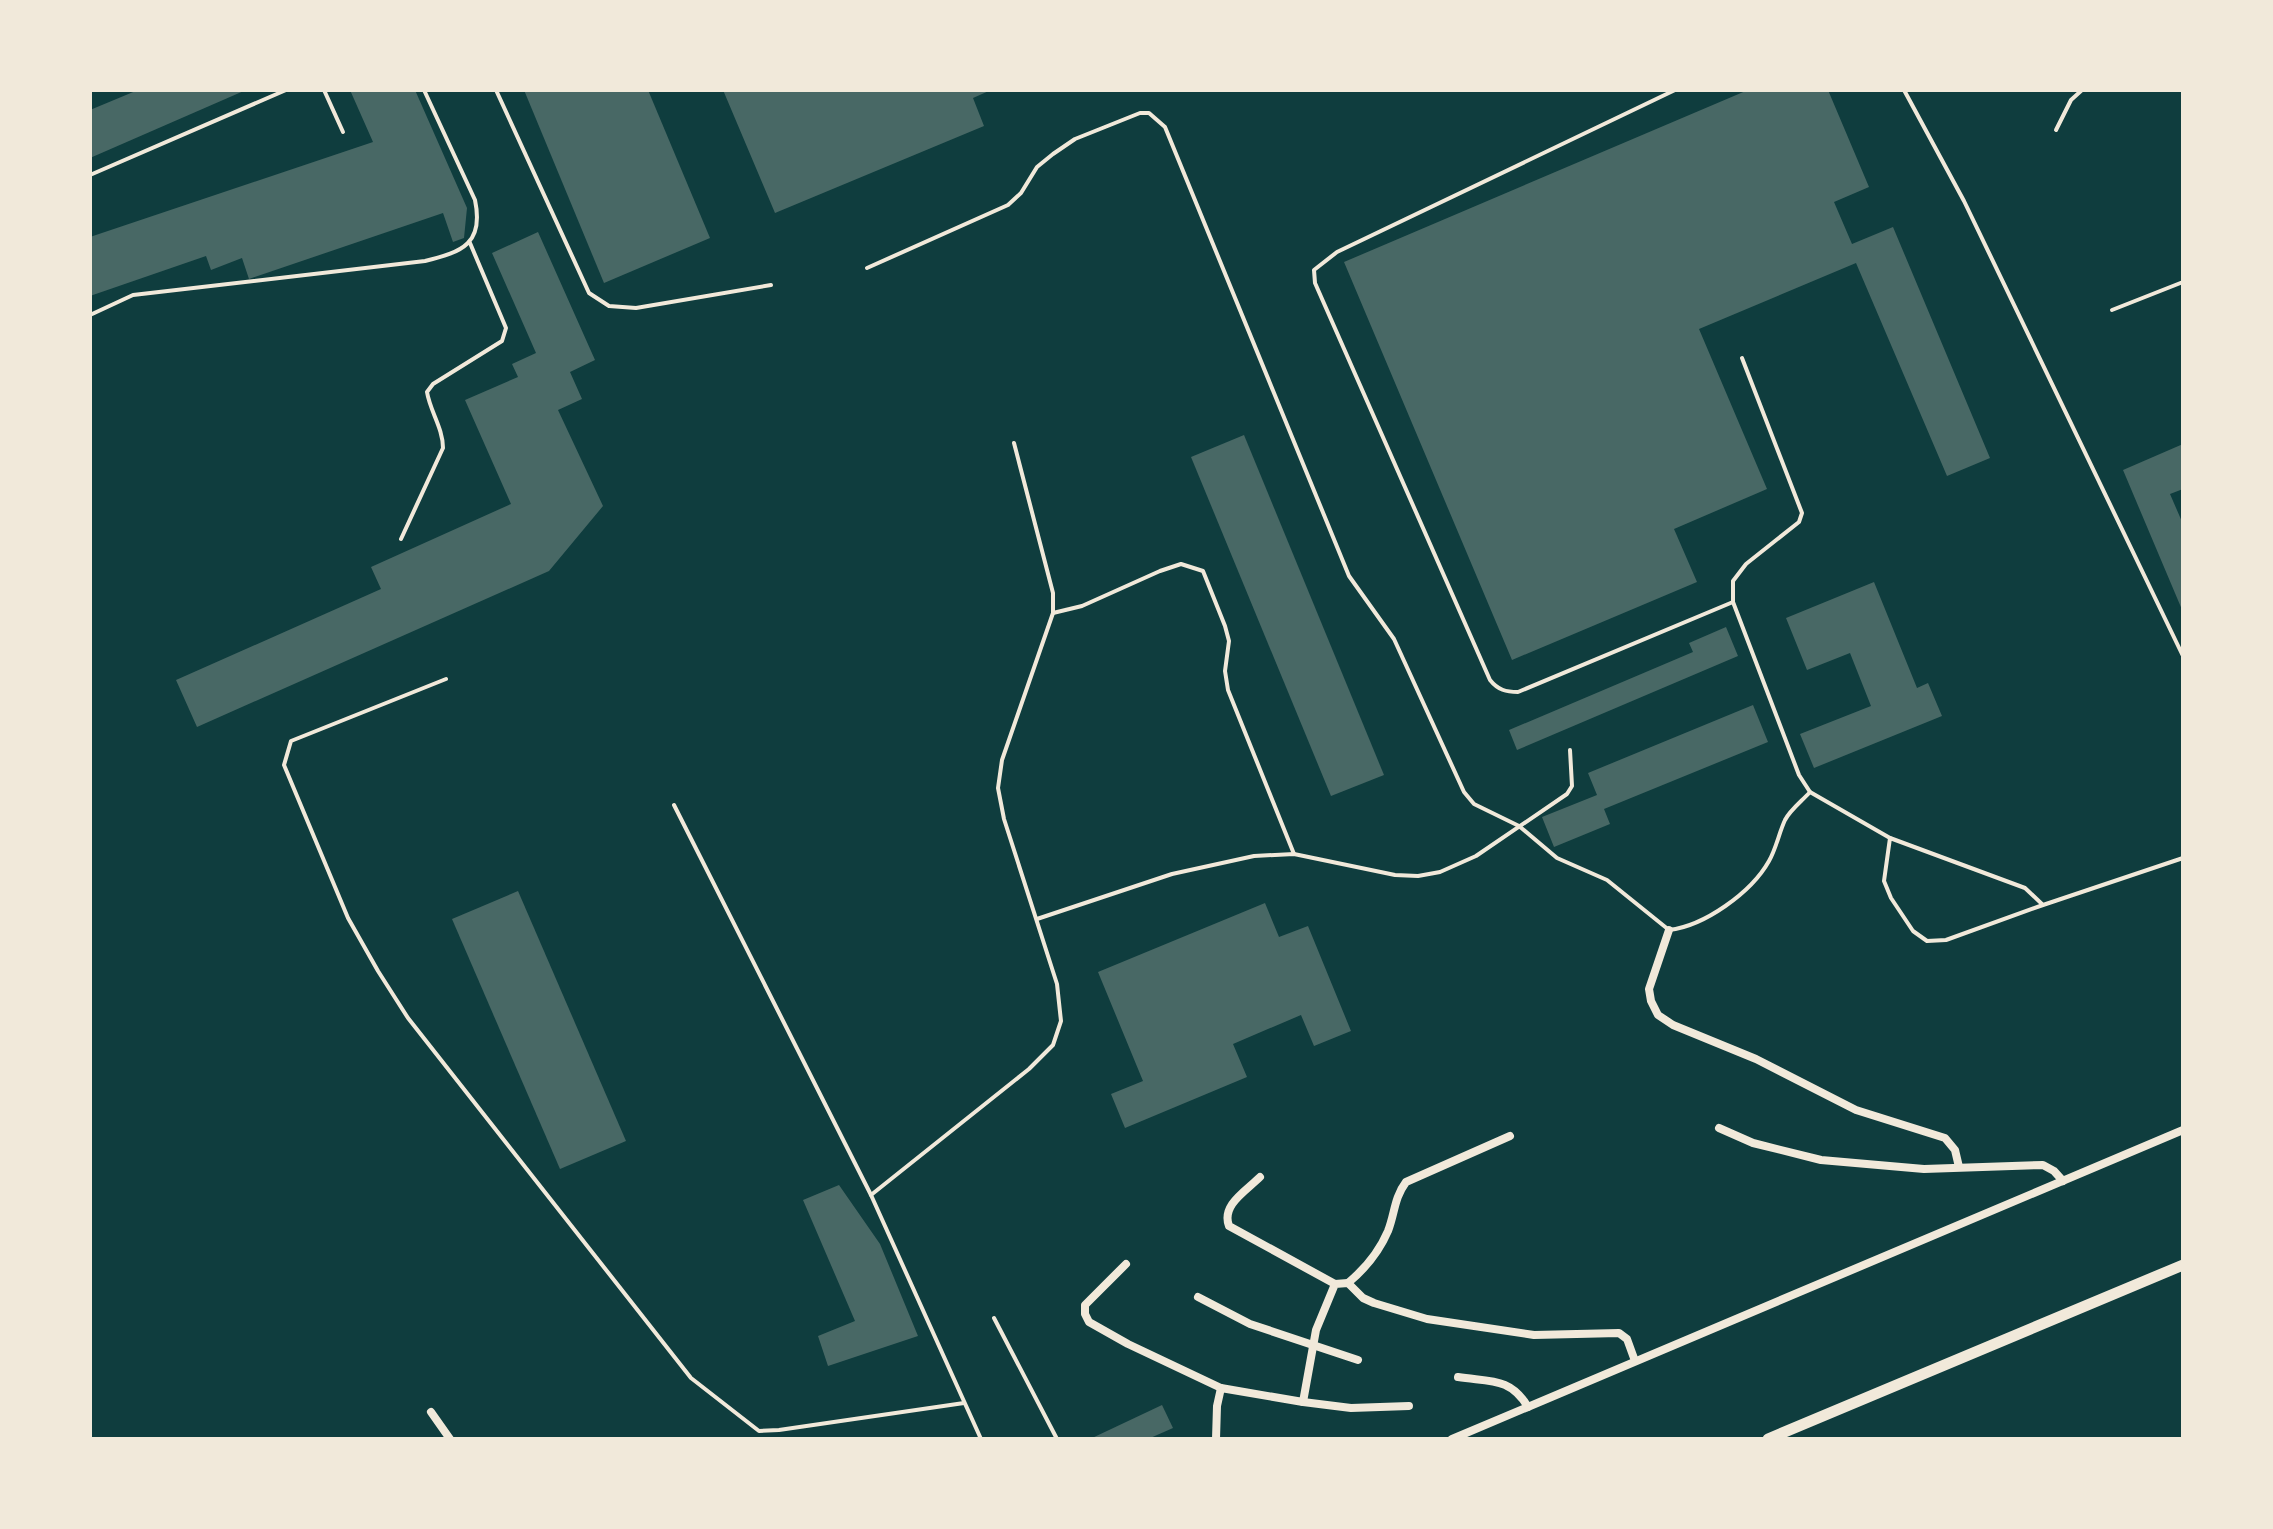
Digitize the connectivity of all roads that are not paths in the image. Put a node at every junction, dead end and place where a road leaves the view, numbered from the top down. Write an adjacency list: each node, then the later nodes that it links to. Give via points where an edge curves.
1 (286, 90): 10 (lane)
2 (324, 90): 9 (lane)
3 (424, 90): 11 (lane, via 475,200 477,231)
4 (496, 90): 14 (lane, via 589,293 609,306 636,308)
5 (1675, 90): 20 (lane, via 1337,252 1314,270 1315,283 1497,688 1518,692)
6 (1904, 90): 22 (lane, via 1964,201)
7 (2082, 90): 8 (lane)
8 (2056, 130)
9 (343, 132)
10 (90, 175)
11 (470, 243): 16 (lane, via 425,261 133,295); 19 (lane, via 506,328 504,337 427,392 443,448)
12 (867, 268): 27 (lane, via 1008,205 1037,167 1075,139 1140,113 1158,119 1349,576 1394,639 1464,792 1474,804)
13 (2183, 282): 15 (lane)
14 (771, 285)
15 (2112, 310)
16 (90, 315)
17 (1742, 358): 20 (lane, via 1802,513 1799,522 1746,564 1733,581)
18 (1014, 443): 21 (lane, via 1053,593)
19 (401, 539)
20 (1733, 602): 25 (lane)
21 (1053, 613): 29 (lane, via 1181,564 1203,571 1229,641 1228,690); 32 (lane, via 1002,760 998,788)
22 (2183, 656)
23 (446, 679): 53 (lane, via 291,741 284,765 348,918 408,1018 691,1378 759,1431)
24 (1570, 750): 27 (lane, via 1572,786 1567,794)
25 (1810, 792): 28 (lane); 33 (lane, via 1786,817 1759,876 1700,923)
26 (674, 805): 40 (lane)
27 (1519, 826): 29 (lane, via 1462,864 1418,876); 33 (lane, via 1557,858 1607,880)
28 (1890, 838): 31 (lane, via 2025,888); 31 (lane, via 1884,881 1913,931 1927,941 1946,940)
29 (1294, 854): 32 (lane, via 1254,856 1172,874)
30 (2183, 858): 31 (lane)
31 (2043, 905)
32 (1037, 919): 40 (lane, via 1057,984 1061,1021 1053,1045)
33 (1669, 930): 37 (street, via 1649,989 1658,1015 1856,1110 1945,1138)
34 (1719, 1128): 37 (street, via 1753,1143 1821,1160)
35 (2183, 1130): 39 (street)
36 (1510, 1136): 43 (street, via 1406,1182 1371,1260)
37 (1959, 1167): 39 (street, via 2043,1165)
38 (1260, 1177): 44 (street, via 1228,1208 1229,1226)
39 (2063, 1181): 49 (street)
40 (871, 1195): 53 (lane)
41 (1126, 1264): 51 (street, via 1085,1305 1089,1322)
42 (2183, 1265): 62 (street)
43 (1348, 1283): 44 (street); 49 (street, via 1363,1298 1427,1319 1534,1335 1619,1333)
44 (1335, 1284): 47 (street)
45 (1198, 1297): 47 (street, via 1250,1324)
46 (994, 1318): 59 (lane)
47 (1313, 1346): 48 (street); 52 (street)
48 (1358, 1360)
49 (1635, 1361): 55 (street)
50 (1458, 1377): 55 (street, via 1509,1384)
51 (1221, 1388): 52 (street); 60 (street)
52 (1303, 1402): 54 (street, via 1351,1408)
53 (964, 1403): 58 (lane)
54 (1409, 1406)
55 (1528, 1407): 61 (street)
56 (431, 1412): 57 (street)
57 (450, 1439)
58 (981, 1439)
59 (1057, 1439)
60 (1216, 1439)
61 (1452, 1439)
62 (1768, 1439)

